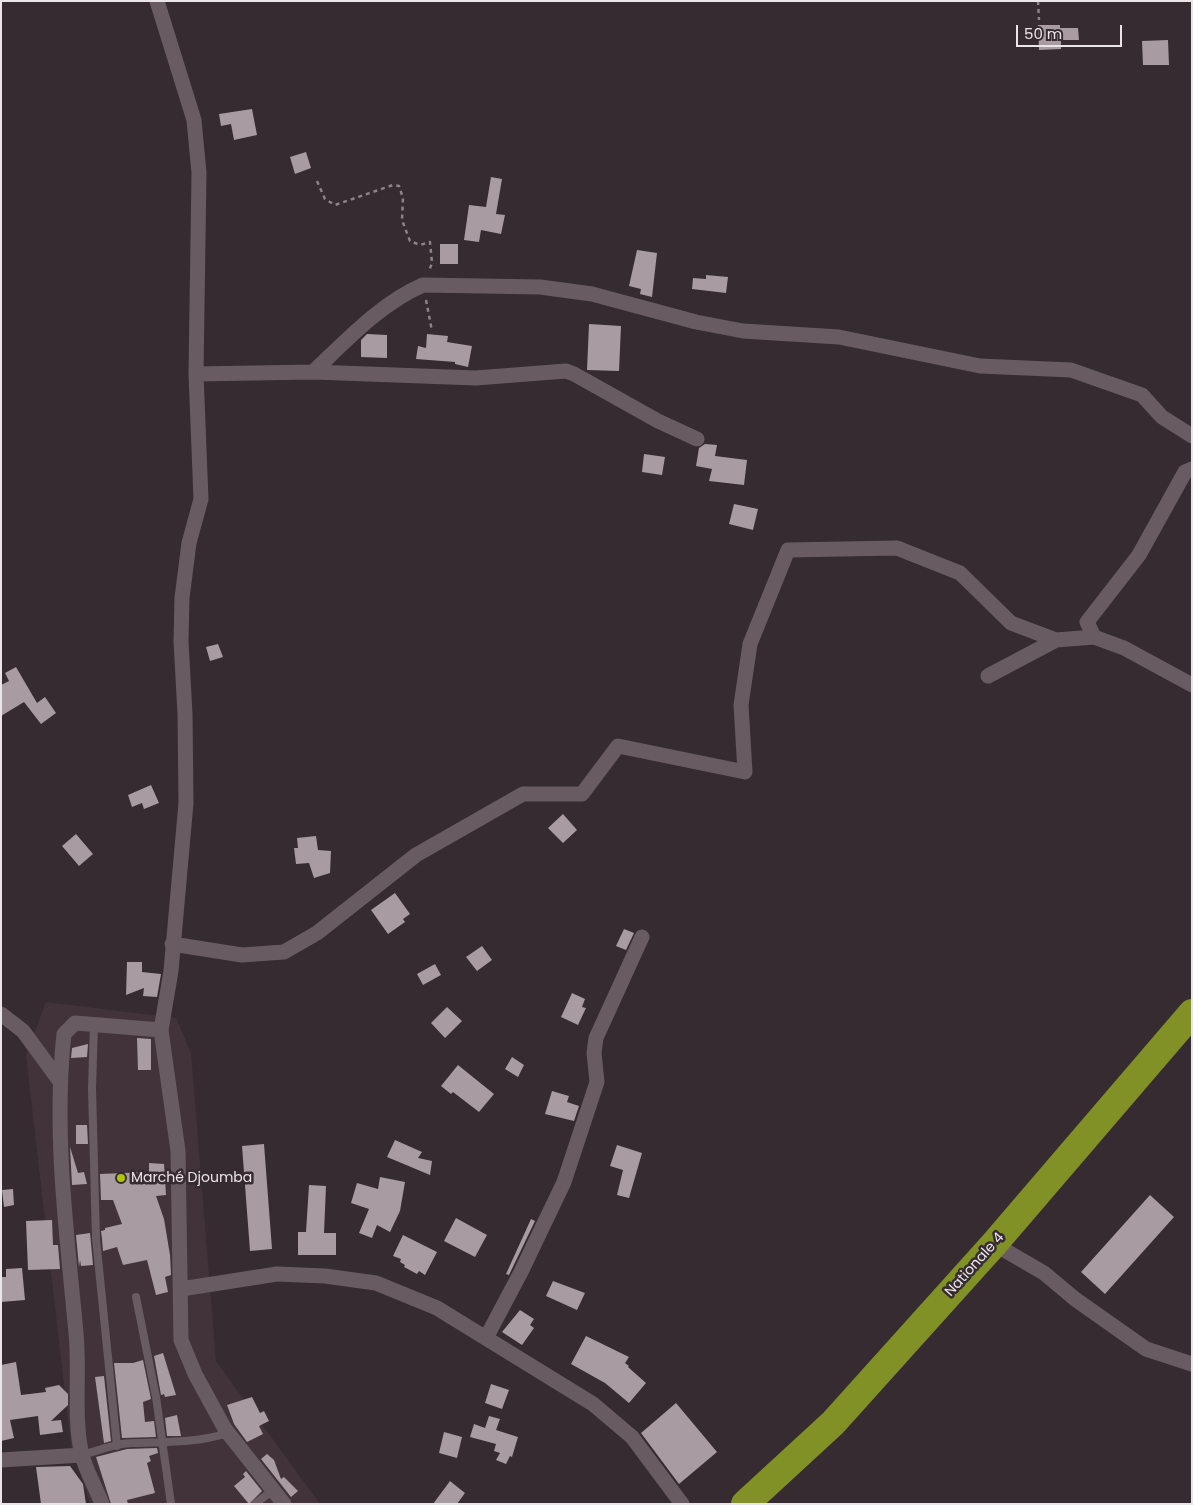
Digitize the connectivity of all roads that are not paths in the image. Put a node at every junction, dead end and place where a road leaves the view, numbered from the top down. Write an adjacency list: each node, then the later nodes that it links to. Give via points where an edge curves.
1 (157, 1): 3 (street, via 187,91 198,144)
2 (313, 372): 3 (street); 4 (street, via 386,308 423,285 540,287 592,294 743,331 839,337 980,366 1071,370 1142,395 1162,417); 5 (street, via 476,378 566,372)
3 (196, 374): 12 (street, via 201,500 188,543 182,598 180,642 186,803)
4 (1192, 436)
5 (698, 439)
6 (1192, 469): 7 (street, via 1185,472 1139,555 1087,622)
7 (1094, 637): 8 (street); 10 (street, via 1124,648)
8 (1056, 640): 9 (street); 12 (street, via 1011,623 960,573 897,548 788,550 750,644 740,705 745,772 618,746 582,794 523,794 416,854 317,933 284,952 242,955)
9 (988, 676)
10 (1192, 685)
11 (642, 937): 21 (street, via 596,1038 597,1082 564,1182)
12 (172, 944): 16 (street)
13 (1192, 1013): 18 (highway, Nationale 4)
14 (1, 1014): 17 (street, via 23,1031)
15 (94, 1024): 16 (street); 17 (street, via 75,1023 64,1034); 25 (lane, via 92,1089 96,1239)
16 (161, 1030): 19 (street, via 178,1150)
17 (59, 1080): 26 (street)
18 (994, 1244): 22 (street, via 1044,1273 1146,1349); 34 (highway, Nationale 4, via 833,1423)
19 (181, 1289): 21 (street, via 277,1274 376,1282 437,1308); 23 (street, via 181,1340 195,1374)
20 (136, 1297): 24 (lane)
21 (486, 1338): 33 (street, via 593,1404 632,1437)
22 (1192, 1364)
23 (228, 1433): 24 (lane); 28 (street)
24 (162, 1443): 25 (lane); 30 (lane)
25 (117, 1446): 26 (lane)
26 (82, 1455): 27 (street); 29 (street)
27 (1, 1460)
28 (273, 1490): 31 (lane); 32 (street)
29 (102, 1504)
30 (171, 1504)
31 (255, 1504)
32 (284, 1504)
33 (682, 1504)
34 (745, 1504)

